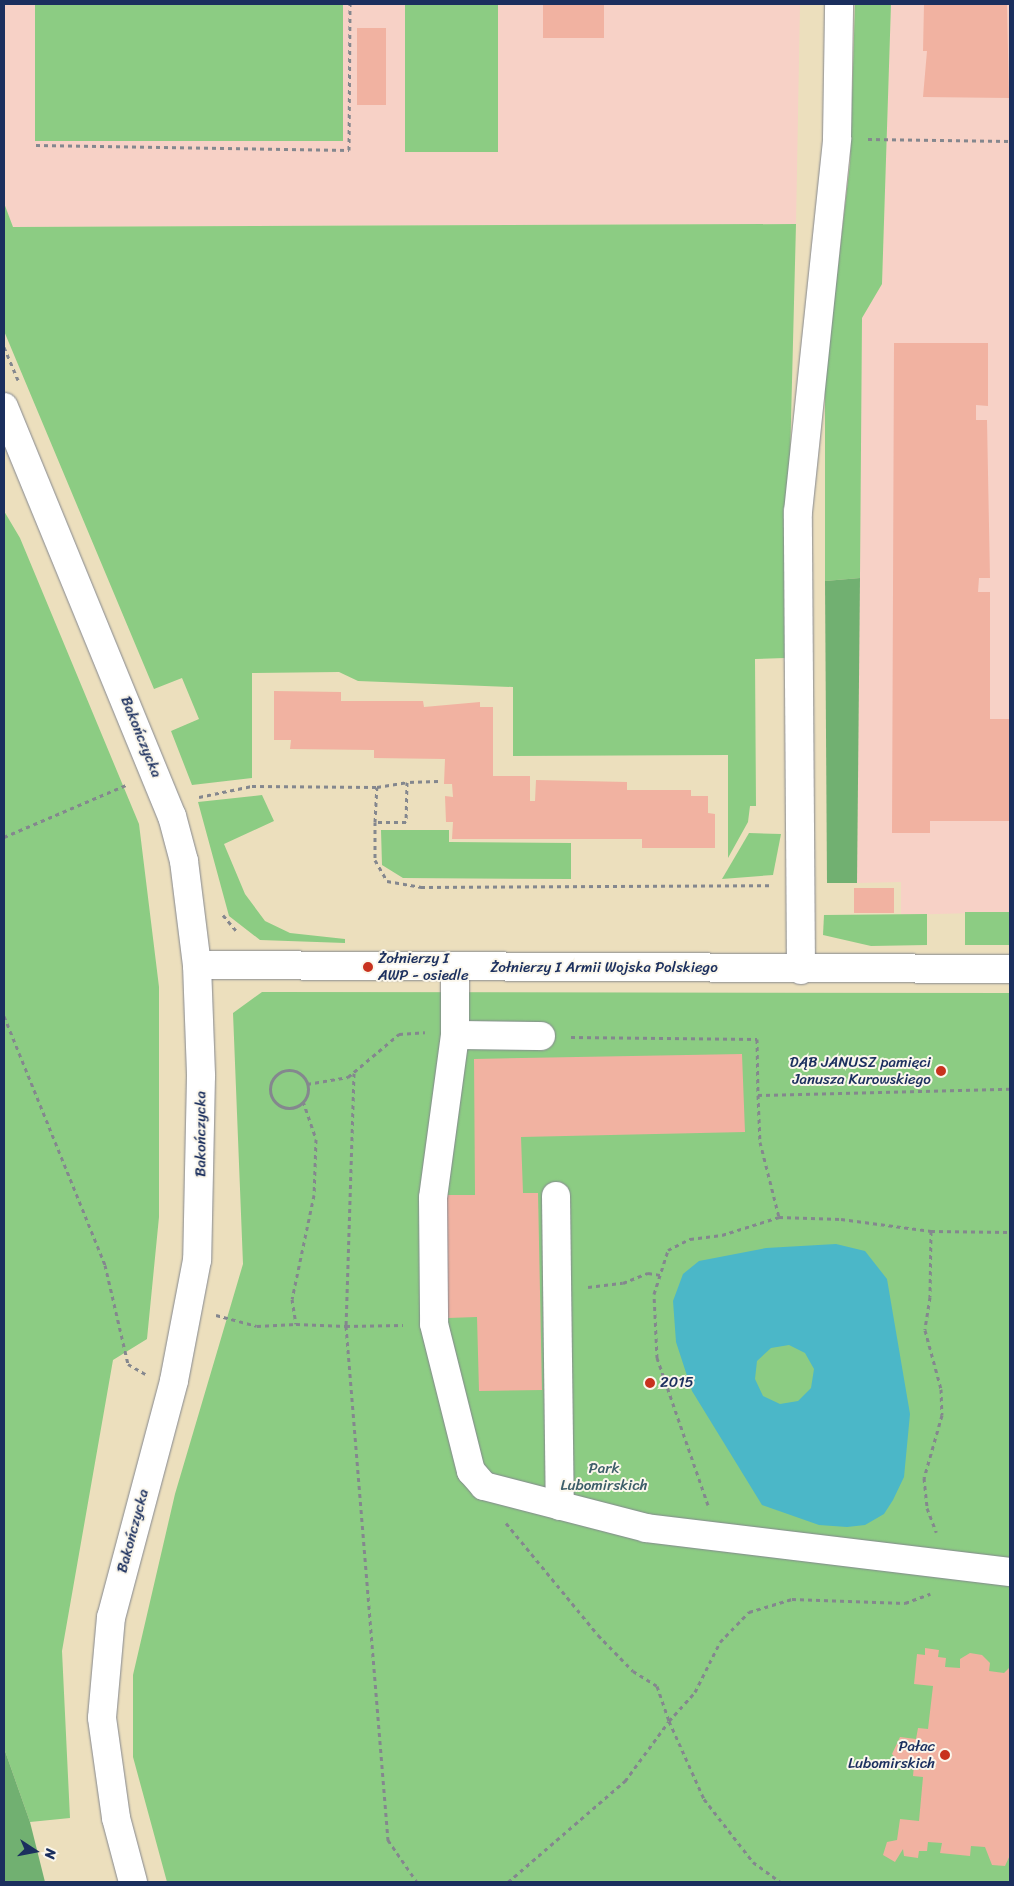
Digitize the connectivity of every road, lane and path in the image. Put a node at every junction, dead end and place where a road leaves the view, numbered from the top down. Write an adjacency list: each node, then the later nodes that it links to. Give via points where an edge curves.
1 (350, 4): 5 (path, via 349,150)
2 (839, 4): 3 (street)
3 (837, 138): 4 (path); 14 (street, via 798,512)
4 (1010, 141)
5 (36, 145)
6 (4, 407): 7 (street, Bakończycka)
7 (156, 772): 13 (path); 15 (street, Bakończycka, via 184,861)
8 (438, 781): 9 (path)
9 (407, 782): 10 (path); 12 (path, via 406,822)
10 (377, 786): 11 (path, via 252,786); 12 (path)
11 (192, 799)
12 (376, 822): 14 (path, via 379,872 386,881 404,886)
13 (4, 838)
14 (801, 885): 18 (street)
15 (197, 965): 16 (street, Żołnierzy I Armii Wojska Polskiego); 37 (street, Bakończycka, via 200,1218 191,1310)
16 (455, 968): 18 (street, Żołnierzy I Armii Wojska Polskiego); 20 (street)
17 (1010, 969): 18 (street, Żołnierzy I Armii Wojska Polskiego)
18 (801, 970)
19 (4, 1016): 37 (path, via 105,1266 128,1364 143,1373)
20 (455, 1035): 21 (street); 22 (path, via 399,1034); 35 (street, via 432,1198)
21 (541, 1036): 25 (path, via 757,1039)
22 (354, 1073): 23 (path); 36 (path)
23 (307, 1084): 26 (path); 26 (path, via 300,1074 289,1070 277,1074 270,1084 271,1096 280,1106 292,1107)
24 (1010, 1088): 25 (path)
25 (758, 1095): 28 (path, via 760,1142)
26 (303, 1101): 34 (path, via 316,1139 314,1195 292,1299)
27 (556, 1196): 39 (street)
28 (779, 1217): 29 (path, via 842,1219); 31 (path, via 722,1235 690,1239 668,1250)
29 (930, 1231): 30 (path); 41 (path, via 930,1297 925,1330 941,1389 942,1415 924,1478 927,1508)
30 (1010, 1232)
31 (660, 1275): 32 (path, via 648,1273); 40 (path, via 654,1294 657,1358)
32 (623, 1283)
33 (216, 1315): 34 (path, via 257,1326)
34 (296, 1324): 36 (path)
35 (434, 1324): 36 (path); 38 (street, via 471,1470 484,1486)
36 (346, 1326): 45 (path, via 388,1840)
37 (174, 1381): 44 (street, Bakończycka, via 110,1617 102,1709 116,1818)
38 (503, 1491): 39 (street); 43 (path, via 501,1510 507,1527 598,1635 633,1671 657,1686)
39 (560, 1506): 40 (street, via 646,1528)
40 (720, 1540): 41 (street)
41 (950, 1565): 42 (street); 43 (path, via 934,1591 923,1600 792,1599 749,1612 720,1642 695,1692)
42 (1010, 1572)
43 (669, 1721): 46 (path, via 625,1781); 47 (path, via 704,1799 754,1862)
44 (133, 1882)
45 (417, 1882)
46 (508, 1882)
47 (781, 1882)

